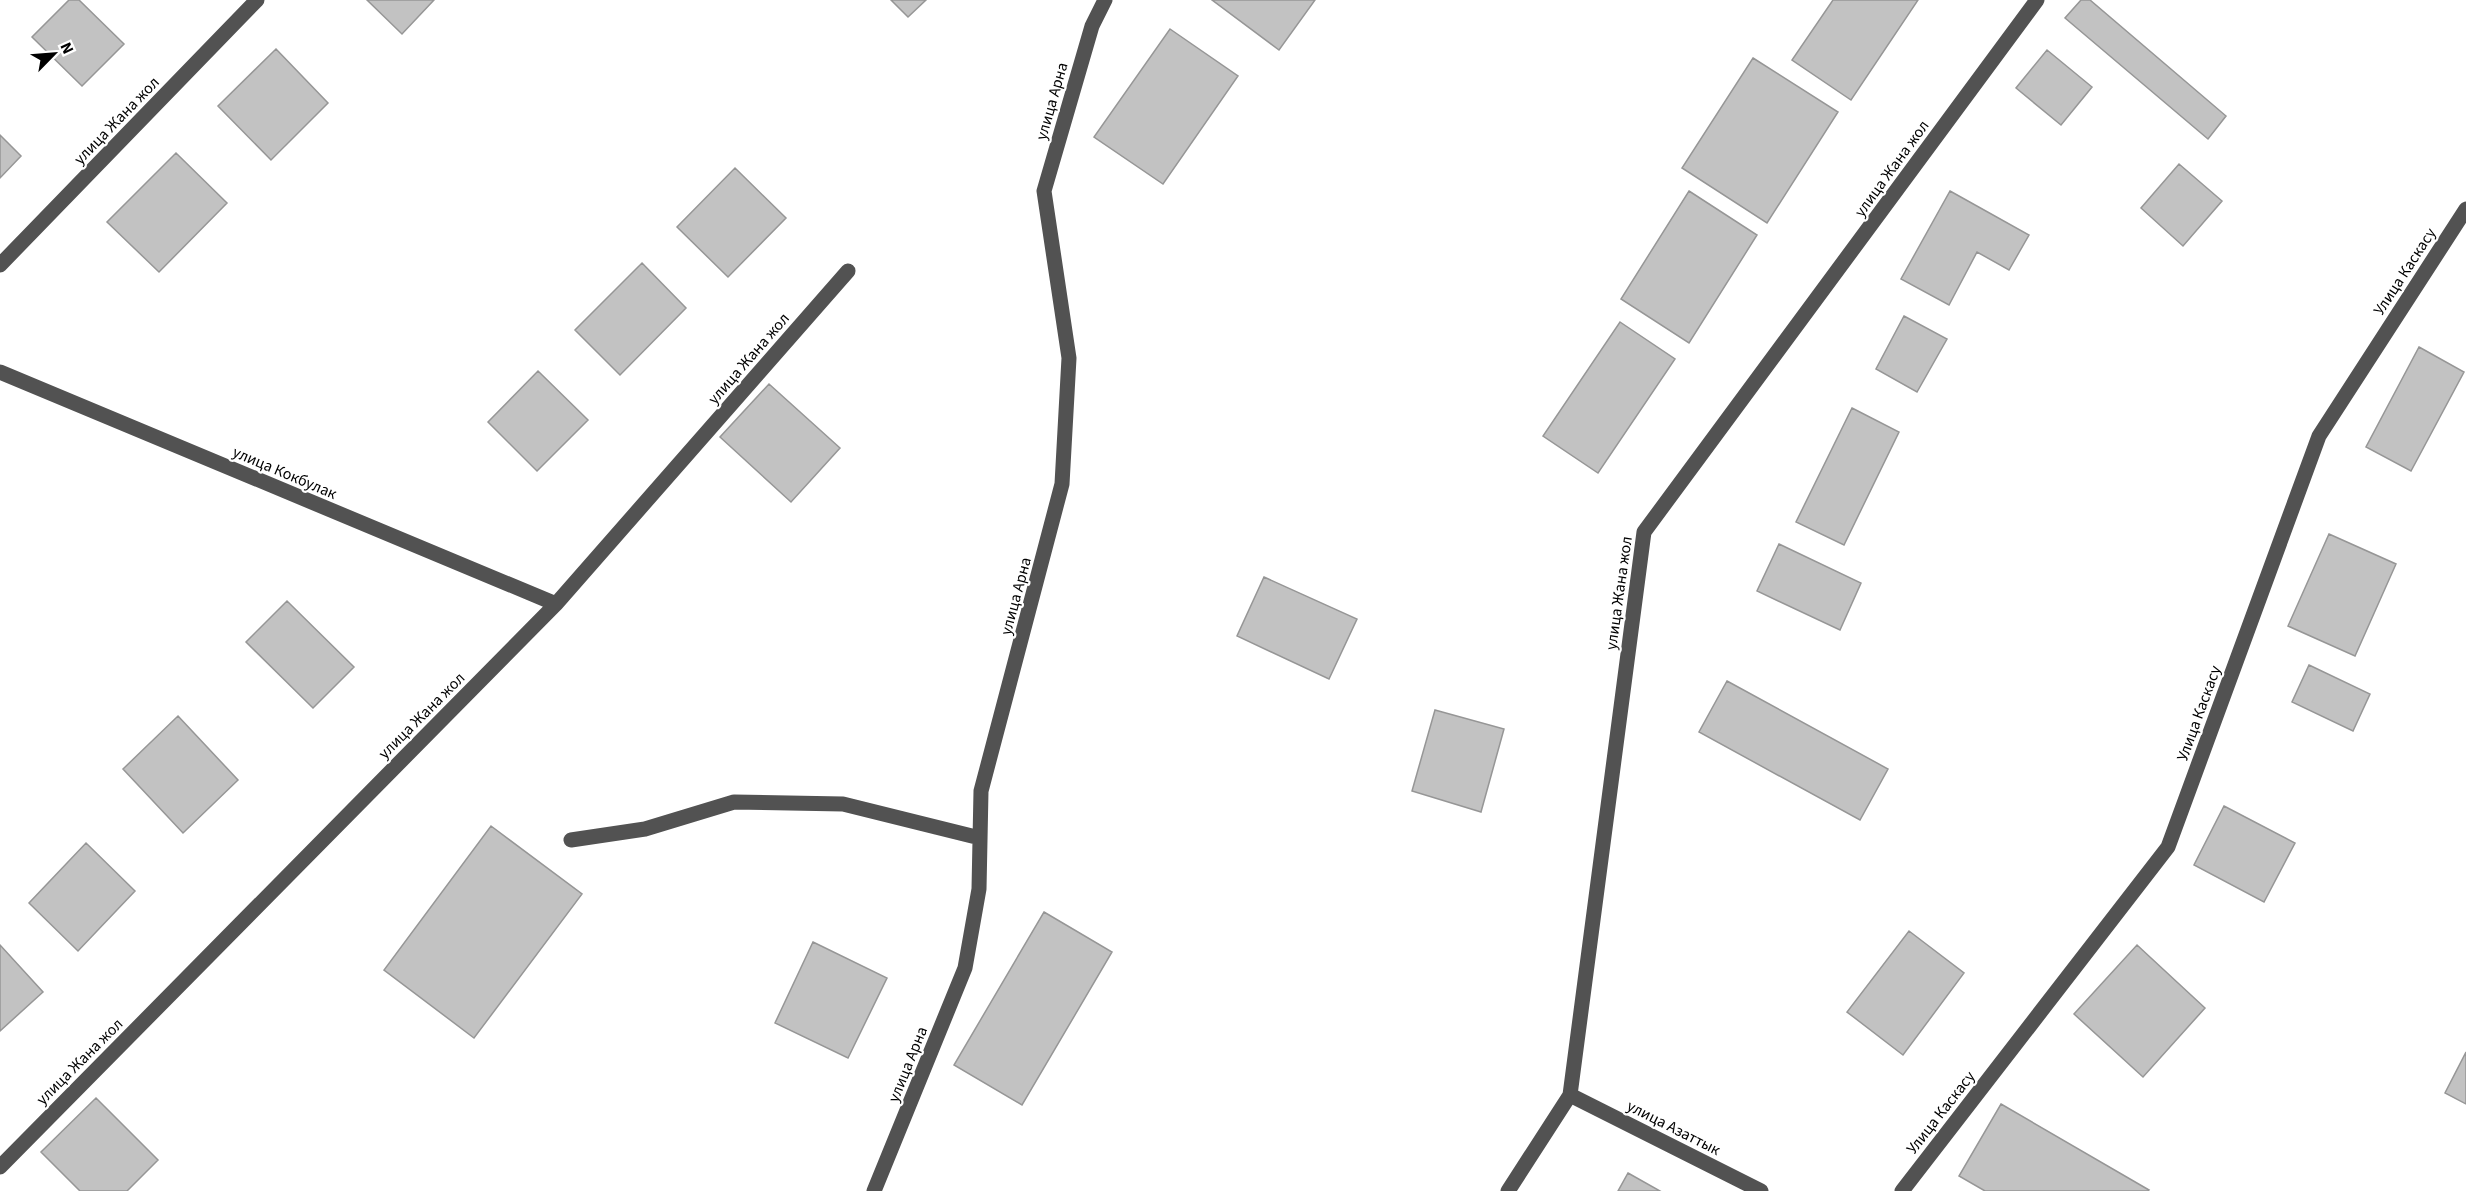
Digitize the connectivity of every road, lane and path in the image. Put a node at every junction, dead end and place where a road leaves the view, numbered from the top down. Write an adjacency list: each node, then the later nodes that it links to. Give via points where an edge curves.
1 (257, 0): 5 (street, улица Жана жол)
2 (1105, 0): 9 (street, улица Арна, via 1092,26 1044,191 1069,358 1062,483 981,791)
3 (2037, 0): 11 (street, улица Жана жол, via 1644,532)
4 (2466, 209): 16 (street, Улица Каскасу, via 2319,436 2168,847)
5 (0, 265)
6 (848, 271): 8 (street, улица Жана жол)
7 (0, 372): 8 (street, улица Кокбулак)
8 (556, 604): 12 (street, улица Жана жол)
9 (980, 838): 10 (street, via 843,804 734,802 645,829); 13 (street, улица Арна, via 979,889 965,968)
10 (571, 840)
11 (1570, 1095): 14 (street, улица Жана жол); 15 (street, улица Азаттык)
12 (0, 1167)
13 (874, 1191)
14 (1508, 1191)
15 (1761, 1191)
16 (1902, 1191)

